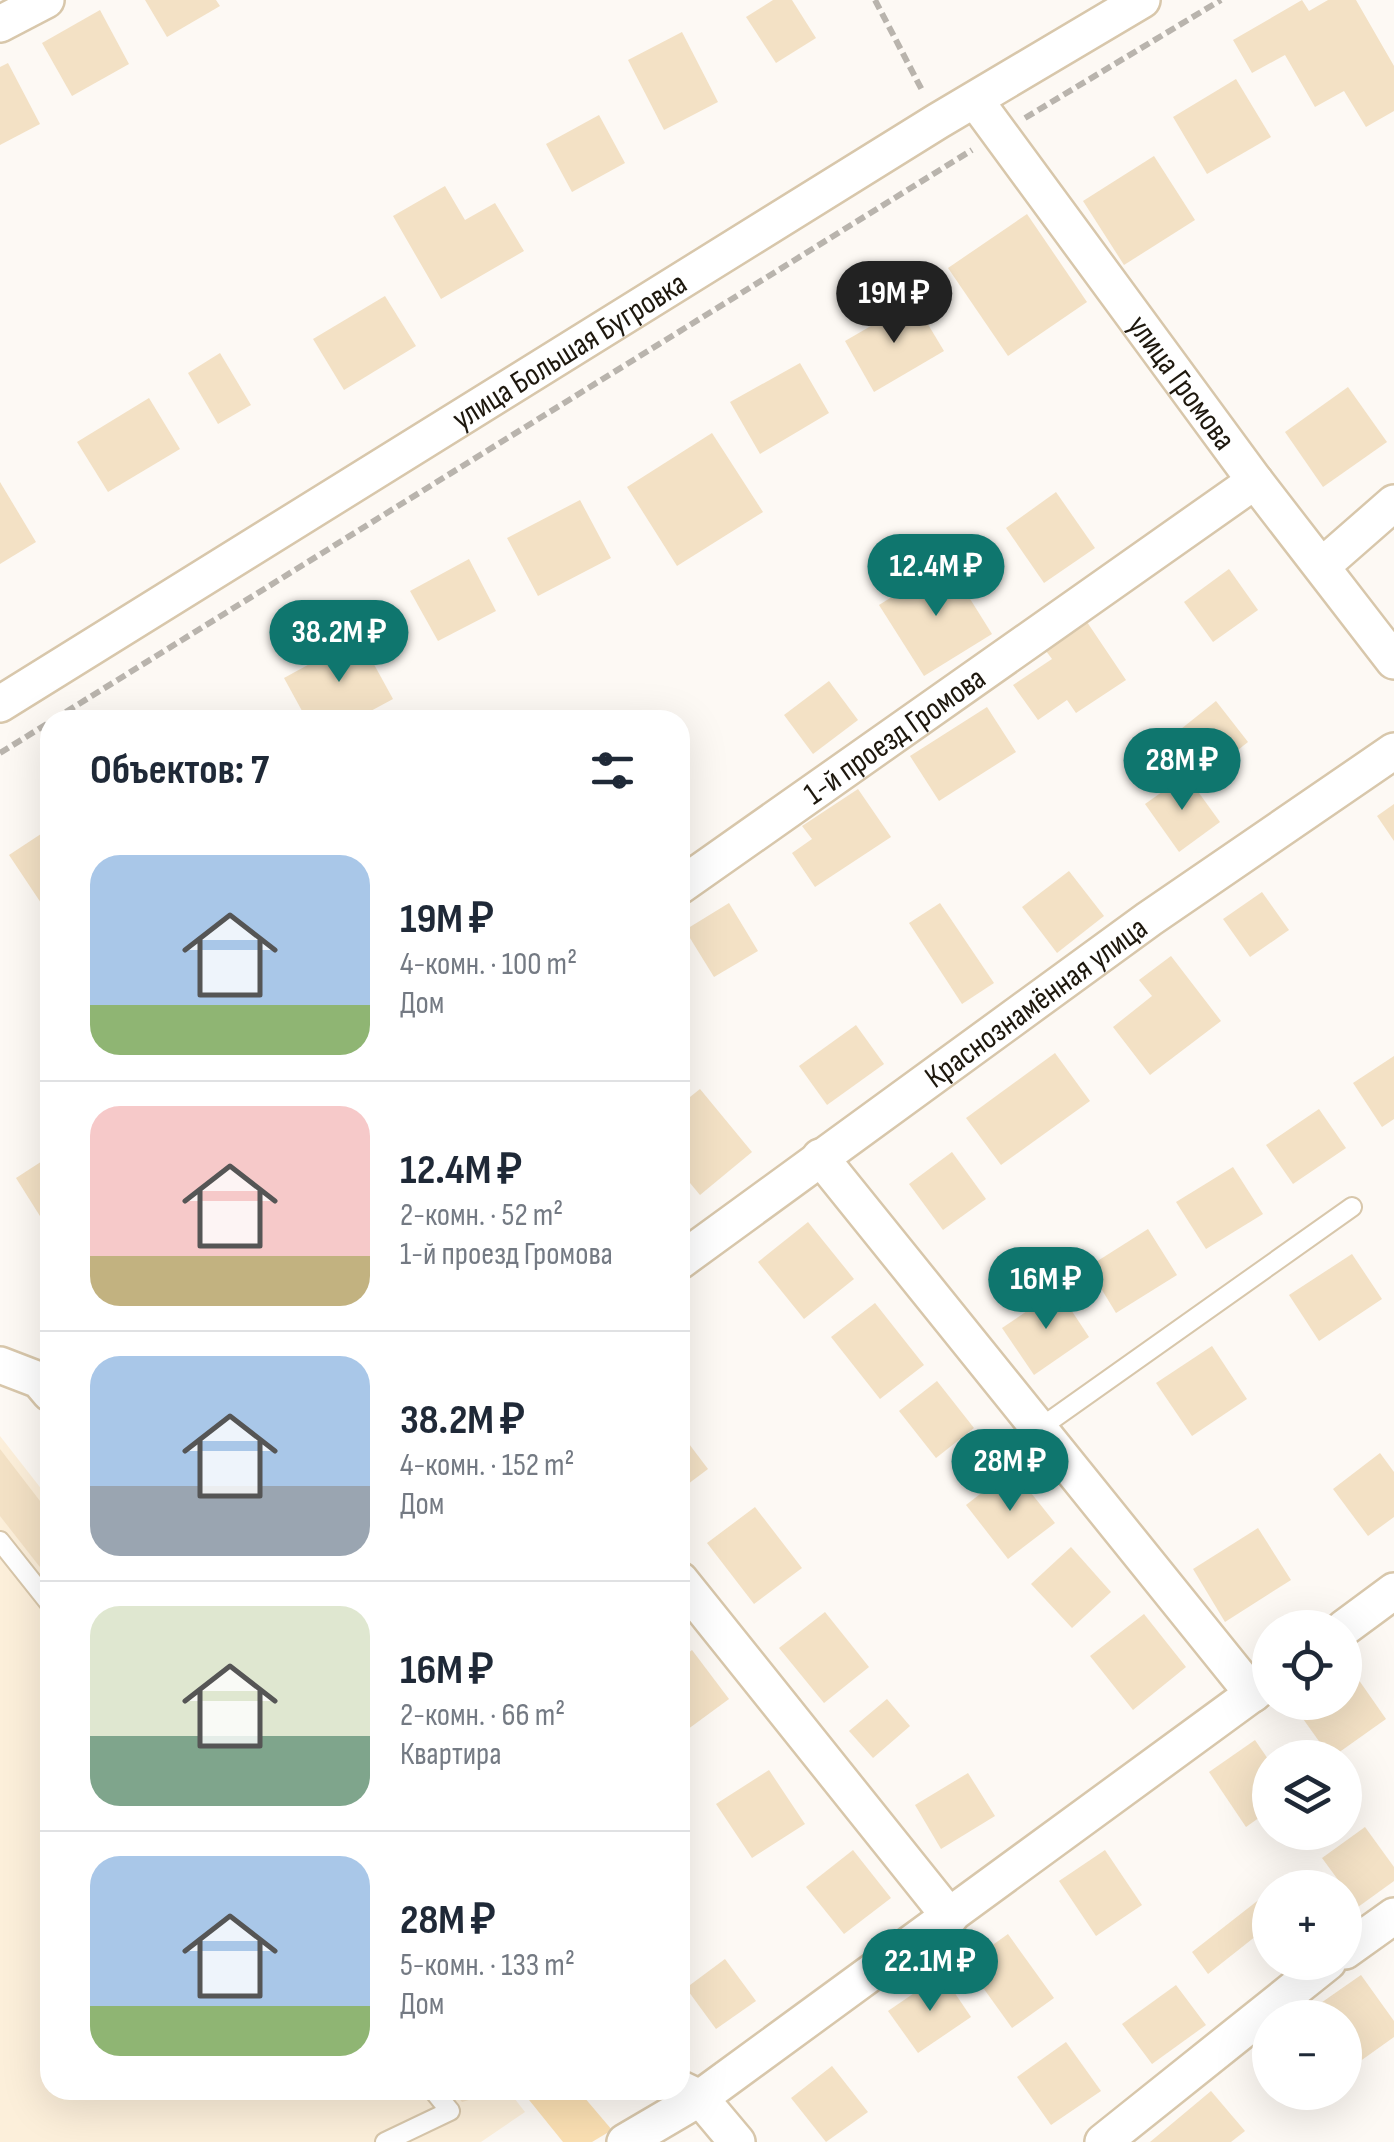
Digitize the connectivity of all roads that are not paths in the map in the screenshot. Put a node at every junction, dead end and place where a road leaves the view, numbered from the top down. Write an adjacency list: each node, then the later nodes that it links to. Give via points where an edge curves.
1 (46, 0): 3 (street)
2 (1142, 0): 4 (street, улица Большая Бугровка)
3 (0, 24)
4 (974, 100): 5 (street, улица Громова); 9 (street, улица Большая Бугровка)
5 (1256, 481): 7 (street, улица Громова); 11 (street, 1-й проезд Громова)
6 (1394, 503): 7 (street)
7 (1322, 566): 8 (street, улица Громова)
8 (1394, 660)
9 (0, 704)
10 (1394, 751): 12 (street, Краснознамённая улица, via 1148,918)
11 (690, 879)
12 (820, 1156): 14 (street, Краснознамённая улица); 17 (street)
13 (1352, 1206): 17 (lane)
14 (690, 1254)
15 (0, 1365): 16 (street)
16 (40, 1380)
17 (1040, 1428): 23 (street)
18 (0, 1541): 19 (lane)
19 (40, 1591)
20 (690, 1592): 25 (street)
21 (1394, 1592): 22 (street)
22 (1362, 1615)
23 (1252, 1676)
24 (1252, 1695): 25 (street)
25 (950, 1916): 29 (street)
26 (1394, 1916): 27 (street)
27 (1362, 1939)
28 (1305, 1980): 35 (street)
29 (690, 2093): 34 (street)
30 (442, 2100): 32 (lane, via 450,2110)
31 (681, 2100): 33 (street)
32 (385, 2142)
33 (625, 2142)
34 (737, 2142)
35 (1102, 2142)

